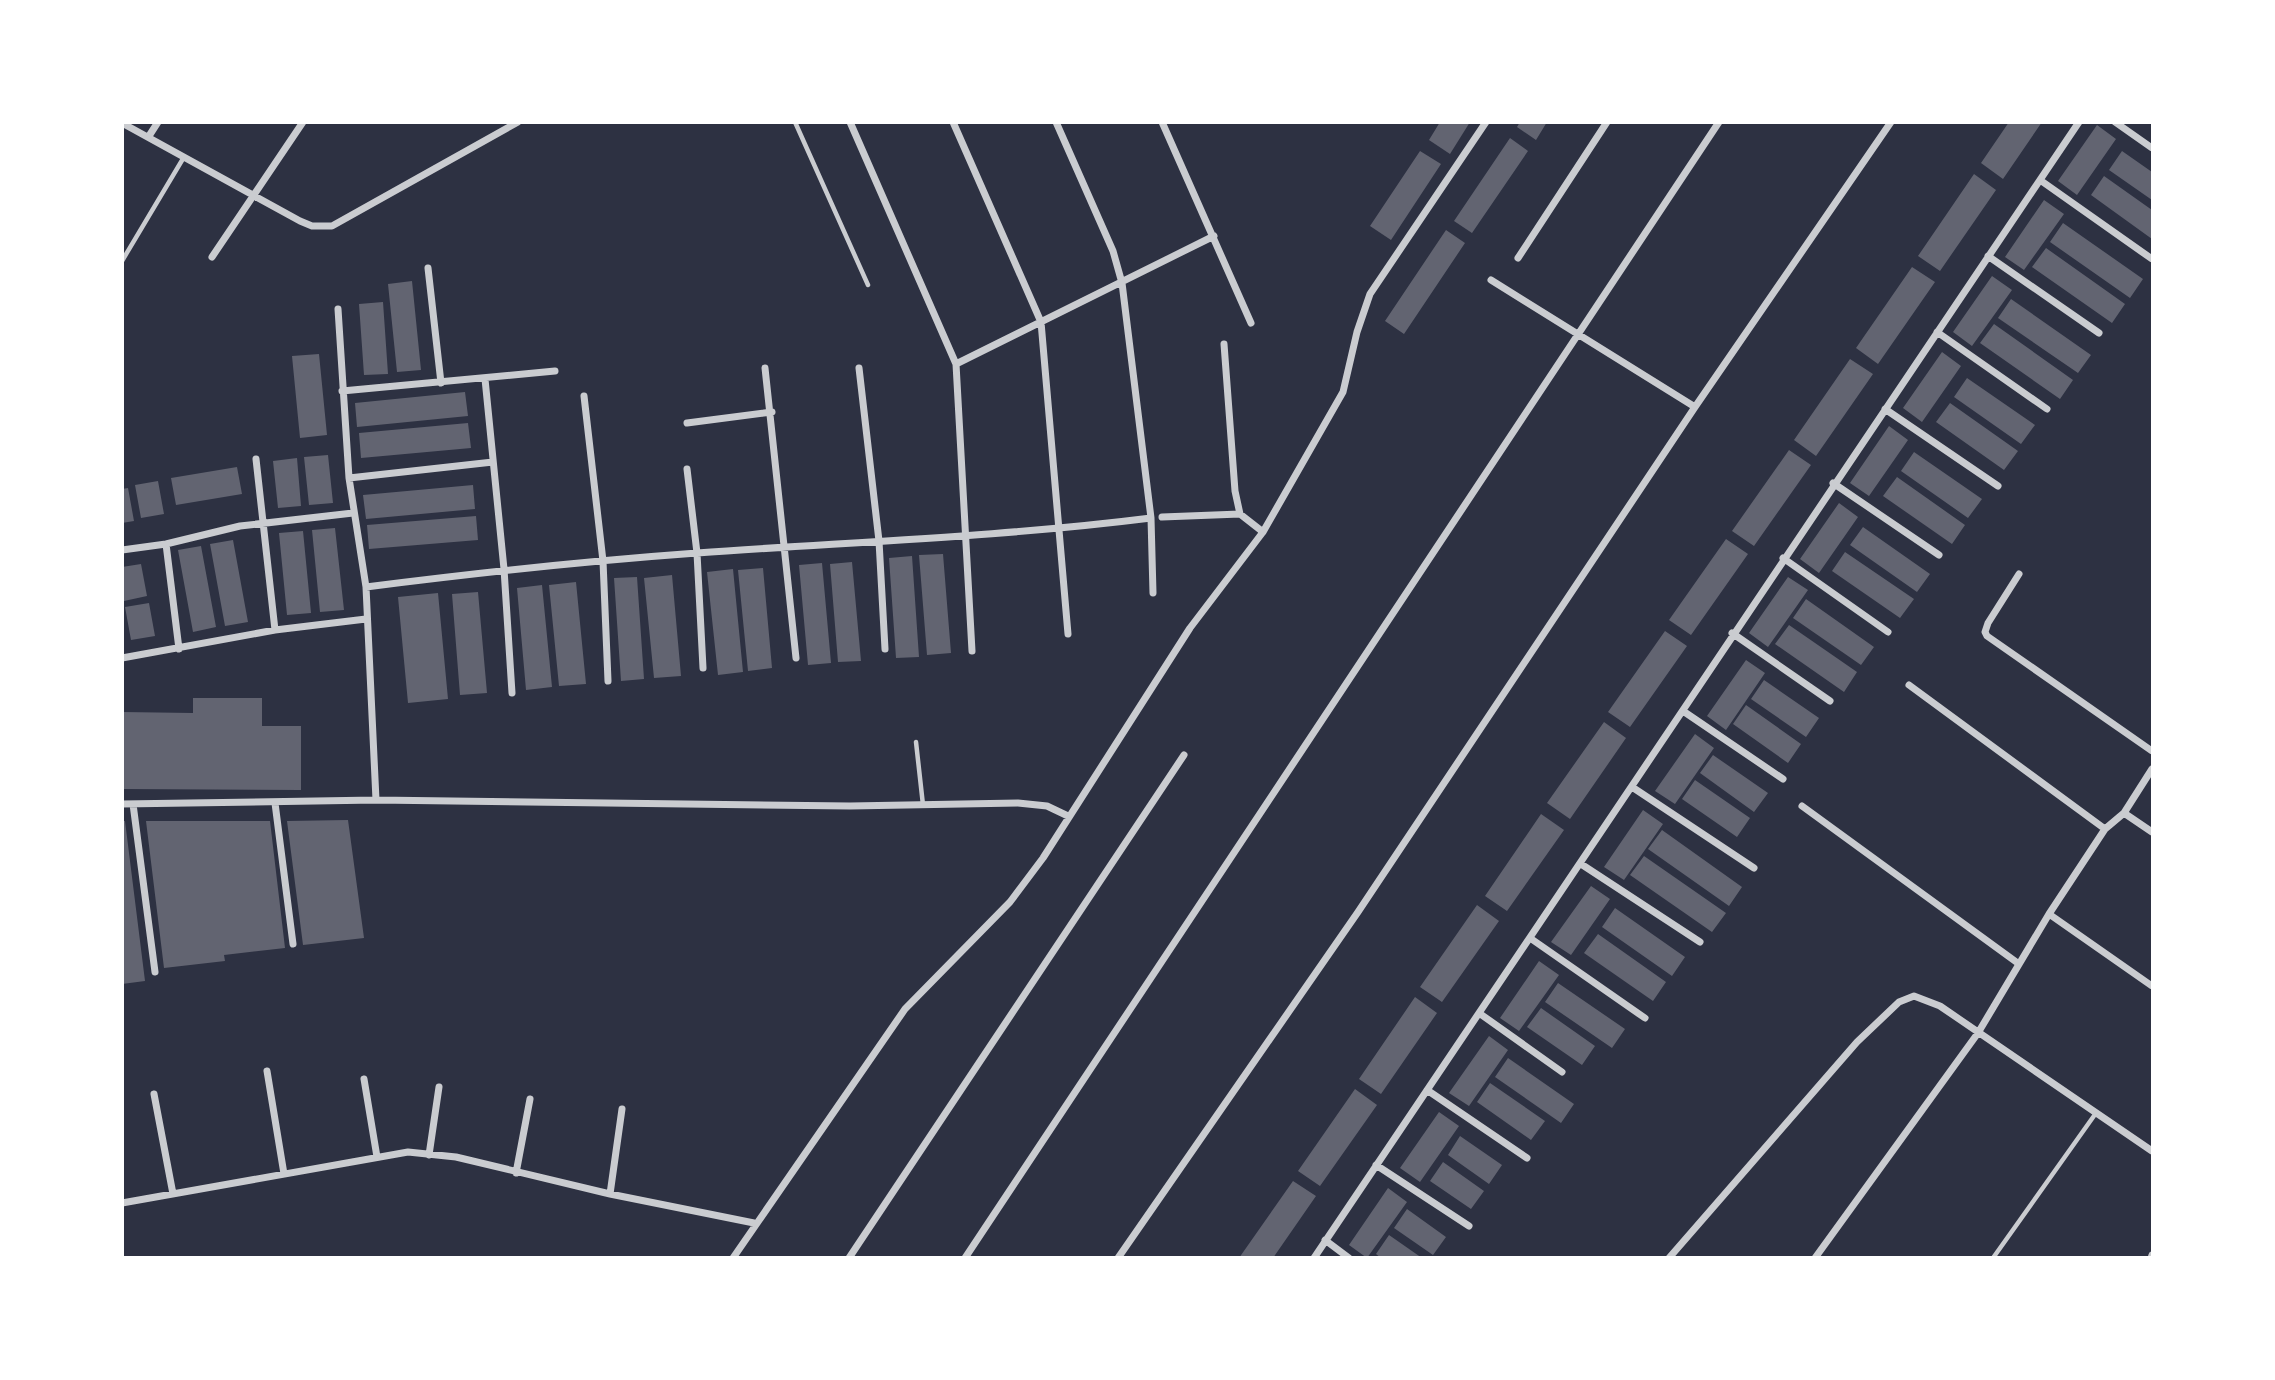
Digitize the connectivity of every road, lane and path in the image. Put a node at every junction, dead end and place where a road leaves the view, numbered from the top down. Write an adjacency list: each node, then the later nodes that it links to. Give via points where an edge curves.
1 (122, 122): 16 (street)
2 (158, 122): 16 (street)
3 (303, 122): 20 (street)
4 (518, 122): 20 (street, via 332,226 312,226)
5 (795, 122): 30 (lane)
6 (850, 122): 38 (street)
7 (953, 122): 32 (street)
8 (1056, 122): 29 (street, via 1113,251)
9 (1162, 122): 21 (street)
10 (1486, 122): 63 (street, via 1370,294 1343,392)
11 (1607, 122): 24 (street)
12 (1719, 122): 36 (street)
13 (1891, 122): 46 (street)
14 (2079, 122): 19 (street)
15 (2115, 122): 17 (street)
16 (149, 136): 18 (street)
17 (2152, 148)
18 (185, 157): 20 (street); 26 (lane)
19 (2040, 180): 22 (street); 25 (street)
20 (252, 195): 23 (street)
21 (1214, 236): 29 (street); 33 (street)
22 (1988, 256): 34 (street); 35 (street)
23 (212, 257)
24 (1518, 257)
25 (2152, 259)
26 (122, 261)
27 (428, 268): 43 (street)
28 (1491, 280): 36 (street)
29 (1122, 283): 32 (street); 60 (street)
30 (868, 285)
31 (338, 309): 44 (street)
32 (1041, 322): 38 (street); 62 (street)
33 (1251, 323)
34 (1937, 332): 47 (street); 48 (street)
35 (2099, 333)
36 (1578, 334): 46 (street); 145 (street)
37 (1224, 344): 58 (street)
38 (956, 364): 64 (street)
39 (765, 368): 49 (street)
40 (859, 368): 65 (street)
41 (555, 371): 42 (street)
42 (485, 379): 43 (street); 52 (street)
43 (441, 383): 44 (street)
44 (342, 391): 54 (street)
45 (584, 396): 72 (street)
46 (1695, 407): 146 (street, via 1358,912)
47 (1885, 409): 55 (street); 56 (street)
48 (2048, 409)
49 (772, 412): 50 (street); 67 (street)
50 (687, 423)
51 (256, 459): 61 (street)
52 (493, 463): 54 (street); 73 (street)
53 (687, 469): 69 (street)
54 (349, 478): 57 (street)
55 (1833, 483): 70 (street); 71 (street)
56 (1998, 486)
57 (353, 513): 61 (street); 75 (street)
58 (1240, 514): 59 (street); 63 (street)
59 (1162, 517)
60 (1151, 518): 62 (street); 76 (street)
61 (263, 523): 66 (street); 78 (street)
62 (1059, 530): 64 (street); 81 (street)
63 (1263, 532): 106 (street, via 1190,628)
64 (967, 537): 65 (street); 84 (street)
65 (879, 541): 67 (street); 83 (street)
66 (166, 544): 68 (street); 82 (street)
67 (783, 548): 69 (street); 86 (street)
68 (122, 550)
69 (697, 553): 72 (street); 87 (street)
70 (1939, 555)
71 (1783, 558): 79 (street); 80 (street)
72 (603, 561): 73 (street); 88 (street)
73 (504, 569): 75 (street); 90 (street)
74 (2020, 575): 94 (street, via 1988,623 1987,636)
75 (366, 587): 77 (street)
76 (1153, 593)
77 (366, 619): 78 (street); 99 (street)
78 (275, 630): 82 (street)
79 (1888, 632)
80 (1732, 633): 91 (street); 92 (street)
81 (1068, 634)
82 (179, 649): 85 (street)
83 (885, 649)
84 (972, 651)
85 (122, 658)
86 (796, 658)
87 (703, 668)
88 (608, 681)
89 (1909, 685): 107 (street)
90 (512, 693)
91 (1830, 701)
92 (1683, 711): 97 (street); 98 (street)
93 (916, 742): 103 (lane)
94 (2152, 751)
95 (1184, 755): 144 (street)
96 (2152, 769): 105 (street)
97 (1783, 779)
98 (1632, 787): 109 (street); 110 (street)
99 (376, 800): 100 (street); 103 (street)
100 (275, 803): 102 (street); 114 (street)
101 (122, 804): 102 (street)
102 (133, 804): 116 (street)
103 (923, 804): 106 (street, via 1018,803 1048,806)
104 (1802, 806): 115 (street)
105 (2124, 813): 107 (street); 108 (street)
106 (1068, 816): 140 (street, via 1010,902 905,1009)
107 (2105, 829): 111 (street)
108 (2152, 832)
109 (1581, 863): 112 (street); 113 (street)
110 (1754, 868)
111 (2049, 914): 115 (street); 117 (street)
112 (1530, 938): 118 (street); 119 (street)
113 (1700, 942)
114 (293, 944)
115 (2019, 964): 120 (street)
116 (155, 972)
117 (2152, 986)
118 (1479, 1013): 122 (street); 125 (street)
119 (1645, 1018)
120 (1978, 1033): 129 (street); 149 (street, via 1927,999 1914,996 1899,1002 1811,1093); 150 (street)
121 (267, 1071): 136 (street)
122 (1562, 1072)
123 (364, 1079): 132 (street)
124 (439, 1087): 131 (street)
125 (1427, 1090): 133 (street); 134 (street)
126 (154, 1094): 137 (street)
127 (530, 1099): 135 (street)
128 (622, 1109): 138 (street)
129 (2096, 1112): 130 (street); 151 (lane)
130 (2152, 1151)
131 (429, 1154): 132 (street); 135 (street)
132 (377, 1157): 136 (street)
133 (1527, 1158)
134 (1377, 1165): 141 (street); 142 (street)
135 (516, 1172): 138 (street)
136 (284, 1174): 137 (street)
137 (173, 1194): 139 (street)
138 (610, 1194): 140 (street)
139 (122, 1203)
140 (754, 1223): 143 (street)
141 (1469, 1226)
142 (1325, 1240): 147 (street); 148 (street)
143 (733, 1258)
144 (849, 1258)
145 (965, 1258)
146 (1118, 1258)
147 (1314, 1258)
148 (1349, 1258)
149 (1669, 1258)
150 (1815, 1258)
151 (1993, 1258)

